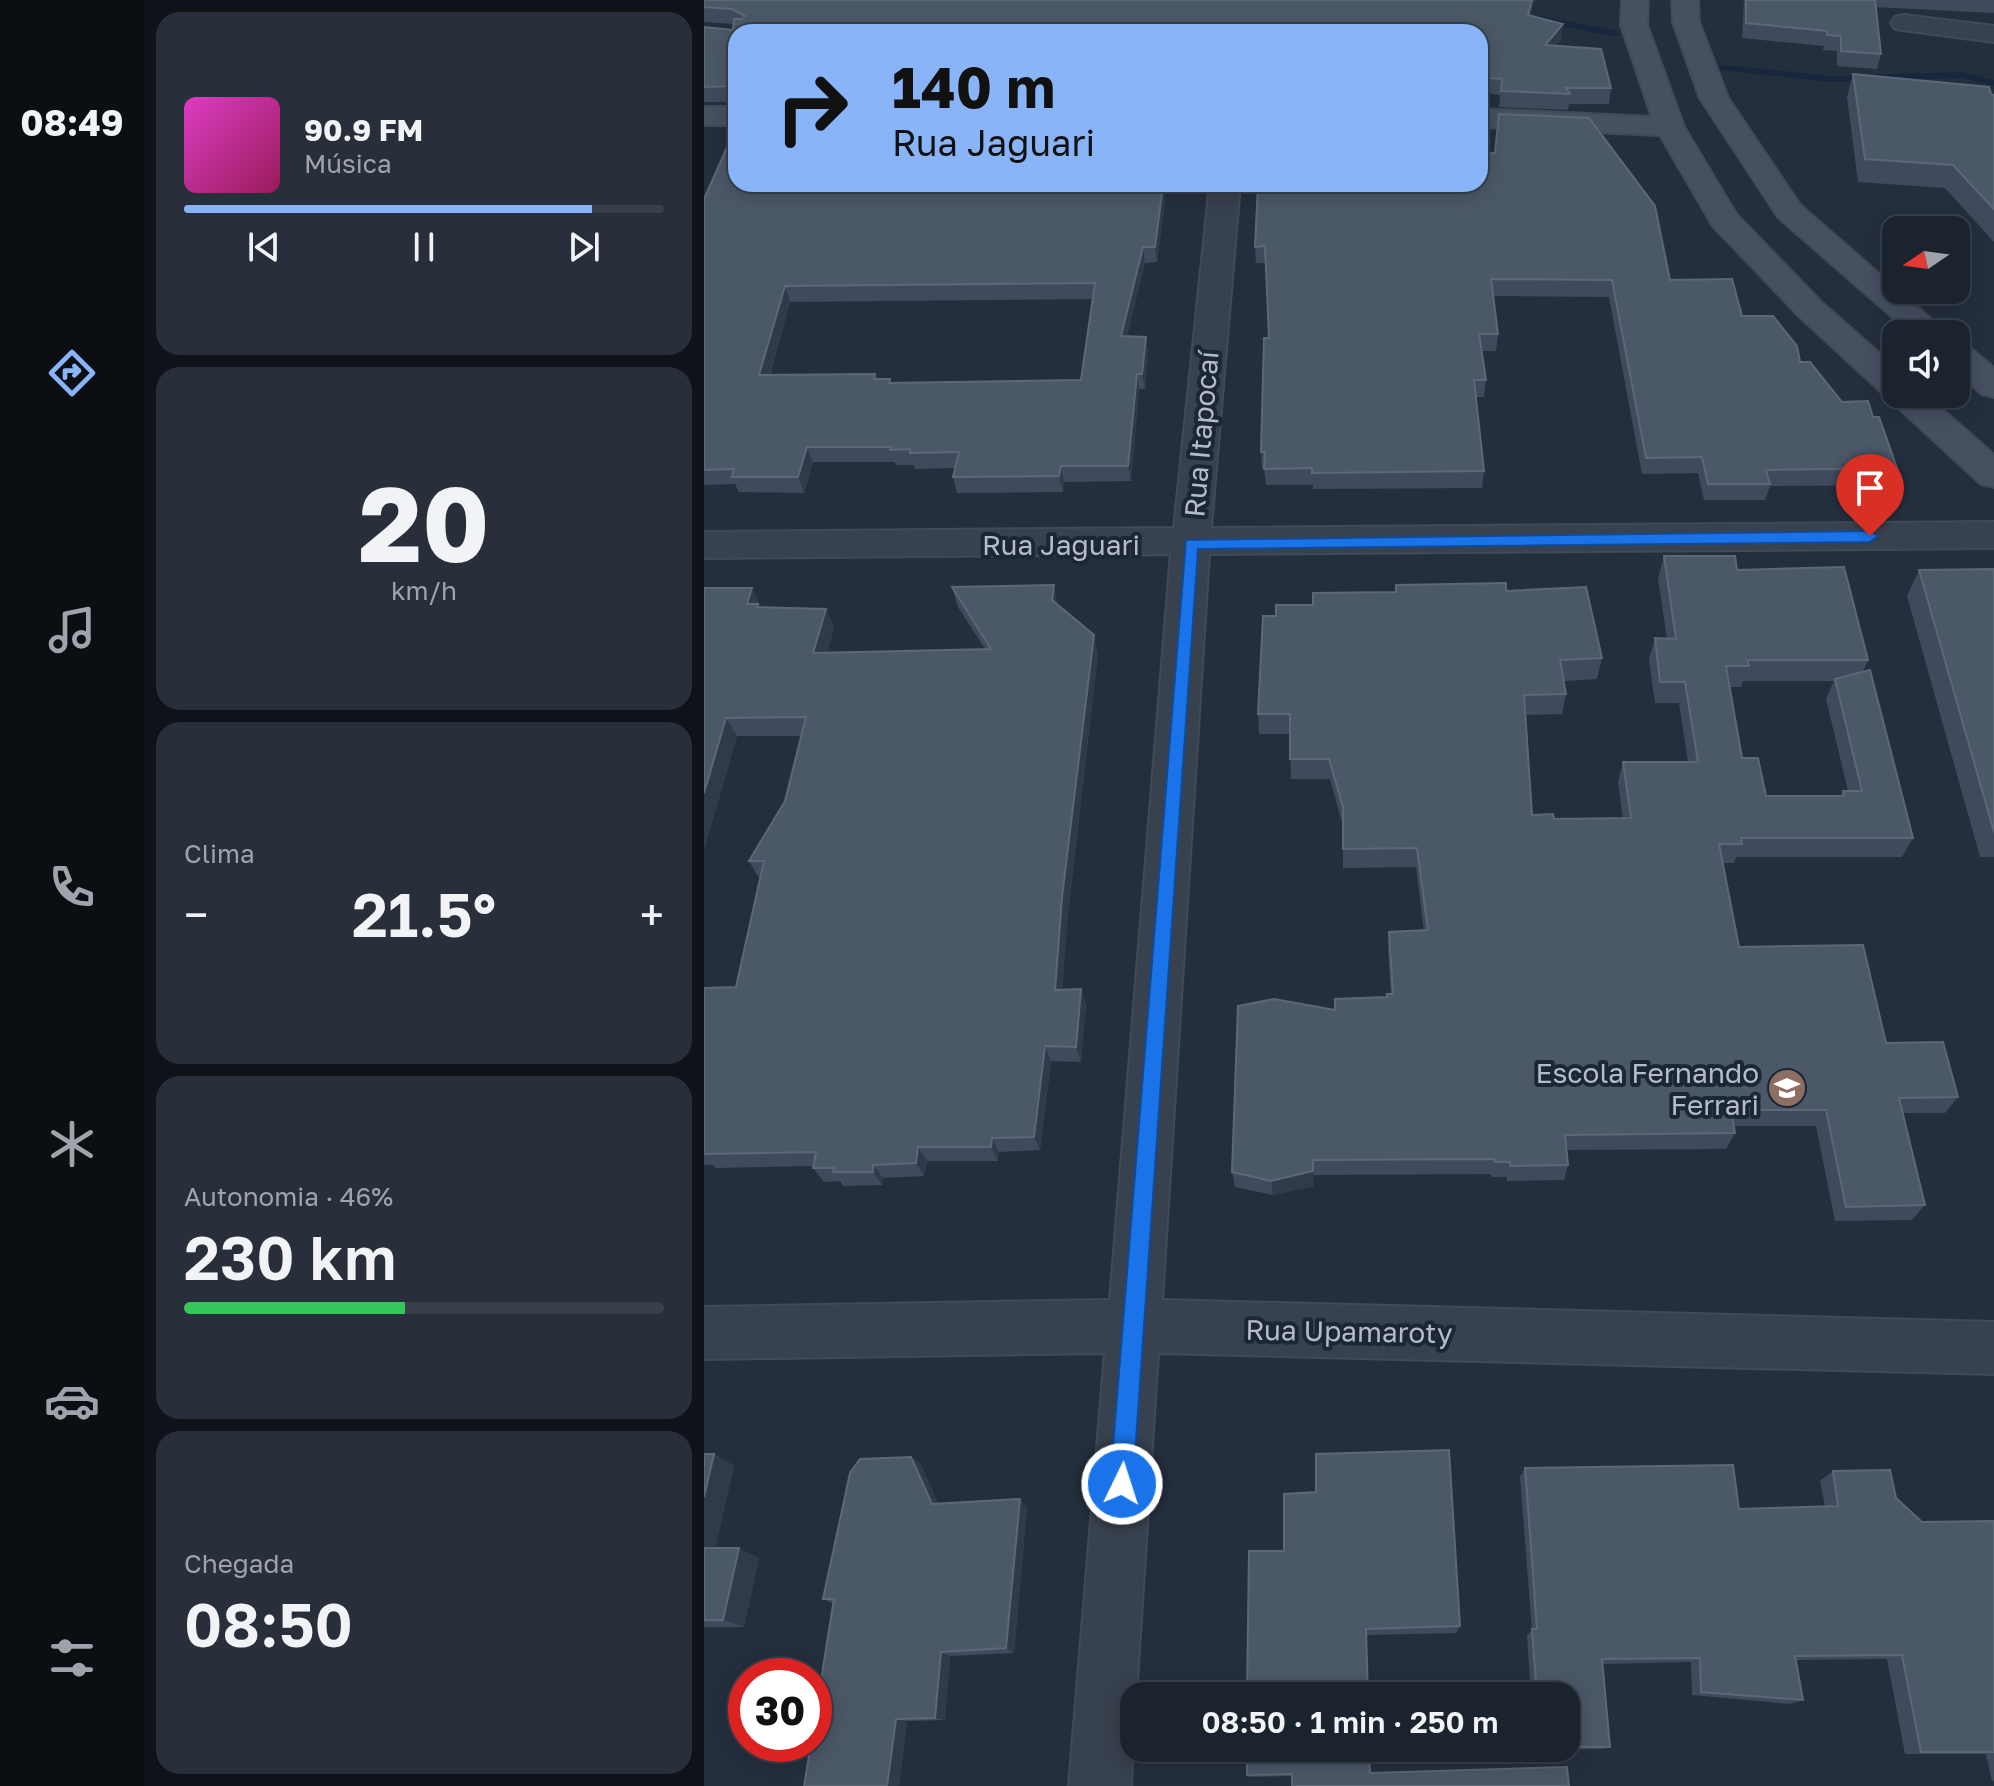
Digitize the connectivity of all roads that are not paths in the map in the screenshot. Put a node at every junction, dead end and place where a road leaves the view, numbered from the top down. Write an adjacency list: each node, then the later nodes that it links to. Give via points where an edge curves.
1 (1635, 0): 8 (main road, via 1634,25)
2 (1685, 0): 10 (main road, via 1686,22 1714,98 1789,211)
3 (1904, 23): 4 (street)
4 (1994, 34)
5 (704, 116): 6 (main road)
6 (728, 116)
7 (1488, 118): 8 (main road)
8 (1670, 127): 11 (main road, via 1724,219)
9 (1224, 192): 19 (street, Rua Itapocaí)
10 (1876, 287): 11 (main road); 12 (main road)
11 (1810, 309): 14 (main road)
12 (1915, 320)
13 (1970, 366): 15 (main road)
14 (1882, 374)
15 (1994, 386)
16 (1920, 408): 17 (main road)
17 (1994, 475)
18 (1994, 535): 19 (street, Rua Jaguari)
19 (1191, 543): 20 (street, Rua Jaguari); 21 (street, Rua Itapocaí)
20 (704, 545)
21 (1133, 1326): 22 (street, Rua Upamaroty); 23 (street, Rua Upamaroty); 24 (street, Rua Itapocaí)
22 (704, 1333)
23 (1994, 1348)
24 (1100, 1786)

